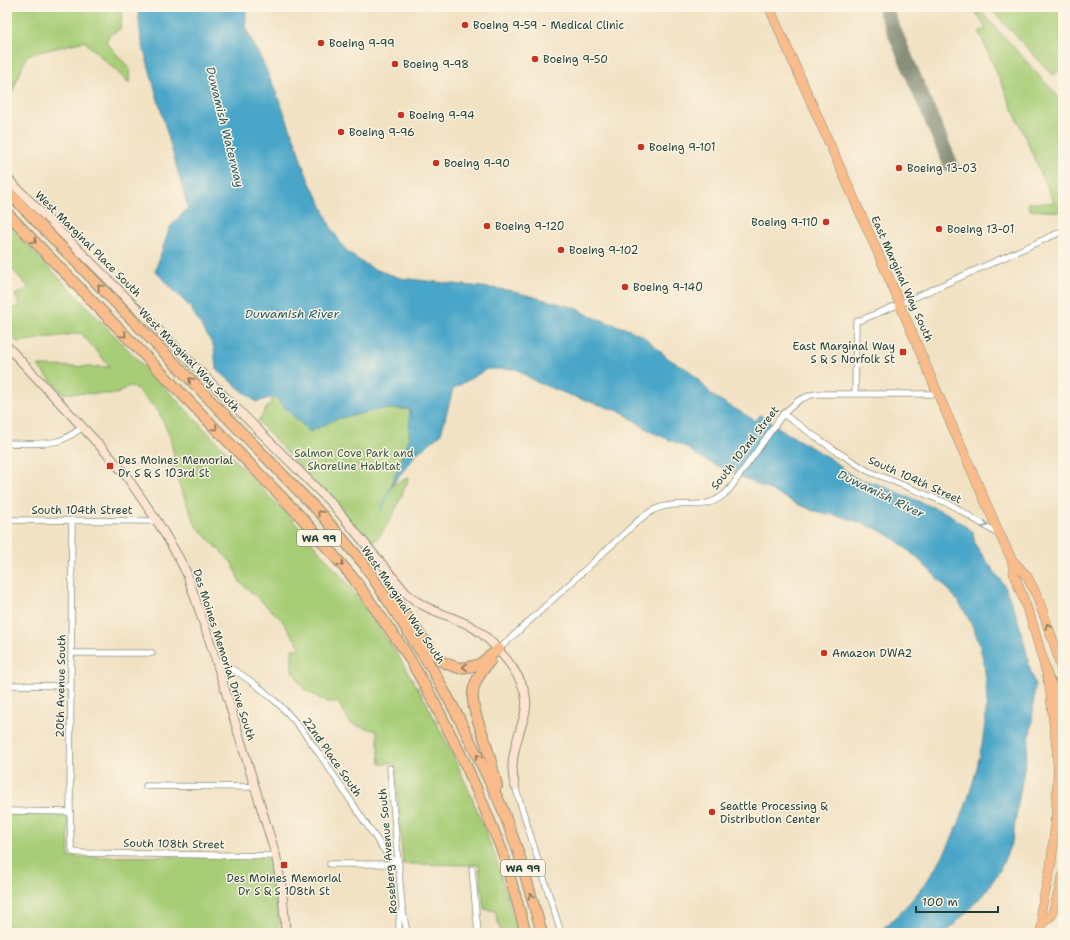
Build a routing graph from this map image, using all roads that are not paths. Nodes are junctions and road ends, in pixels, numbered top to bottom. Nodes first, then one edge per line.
1 (458, 7) edge
2 (769, 7) edge
3 (450, 9) dead end
4 (7, 178) edge
5 (7, 190) edge
6 (7, 213) edge
7 (1063, 231) edge
8 (900, 304) junction
9 (7, 346) edge
10 (855, 394) junction
11 (938, 394) junction
12 (783, 414) junction
13 (83, 427) junction
14 (7, 443) edge
15 (7, 520) edge
16 (72, 520) junction
17 (157, 520) junction
18 (1000, 535) junction
19 (1012, 560) junction
20 (364, 564) junction
21 (499, 649) junction
22 (72, 653) junction
23 (152, 653) dead end
24 (216, 660) junction
25 (1063, 676) edge
26 (1049, 681) junction
27 (7, 685) edge
28 (72, 686) junction
29 (1063, 723) edge
30 (390, 768) dead end
31 (1058, 768) junction
32 (146, 786) dead end
33 (515, 786) joint
34 (1063, 786) edge
35 (255, 787) junction
36 (501, 805) junction
37 (1063, 810) edge
38 (7, 811) edge
39 (70, 812) junction
40 (1056, 820) junction
41 (73, 852) joint
42 (276, 856) junction
43 (330, 864) dead end
44 (399, 864) junction
45 (472, 869) dead end
46 (1063, 876) edge
47 (402, 906) junction
48 (1043, 922) junction
49 (285, 933) edge
50 (399, 933) edge
51 (407, 933) edge
52 (478, 933) edge
53 (526, 933) edge
54 (542, 933) edge
55 (561, 933) edge
56 (1040, 933) edge

1 - 3 street
2 - 8 main road, East Marginal Way South
4 - 21 street, West Marginal Place South
20 -> 5 highway, West Marginal Way South / WA 99
6 -> 53 highway, WA 99
7 - 8 street
8 - 10 street
8 - 11 main road, East Marginal Way South
9 - 13 street, Des Moines Memorial Drive South
10 - 11 street, South 102nd Street
10 - 12 street, South 102nd Street
11 - 18 main road, East Marginal Way South
12 -> 18 street, South 104th Street
12 - 21 street, South 102nd Street
13 - 14 street
13 - 17 street, Des Moines Memorial Drive South
15 - 16 street, South 104th Street
16 - 17 street, South 104th Street
16 - 22 street, 20th Avenue South
17 - 24 street, Des Moines Memorial Drive South
18 - 19 main road, East Marginal Way South
25 -> 19 main road, East Marginal Way South
19 - 26 main road, East Marginal Way South
21 -> 20 highway
36 -> 20 highway, West Marginal Way South / WA 99
21 - 33 street, West Marginal Place South
21 - 36 highway
22 - 23 street
22 - 28 street, 20th Avenue South
24 - 35 street, Des Moines Memorial Drive South
24 - 44 street, 22nd Place South
26 - 29 highway
26 - 31 main road, East Marginal Way South
27 - 28 street
28 - 39 street, 20th Avenue South
30 - 44 street, Roseberg Avenue South
31 - 34 street
31 - 40 main road, East Marginal Way South
32 - 35 street
33 - 55 street
35 - 42 street, Des Moines Memorial Drive South
54 -> 36 highway, West Marginal Way South / WA 99
37 - 40 highway
38 - 39 street
39 - 41 street, 20th Avenue South
40 - 48 main road, East Marginal Way South
41 - 42 street, South 108th Street
42 - 49 street, Des Moines Memorial Drive South
43 - 44 street
44 - 47 street, Roseberg Avenue South
45 - 52 street
46 - 48 main road
47 - 50 street
47 - 51 street, Roseberg Avenue South
48 - 56 main road

